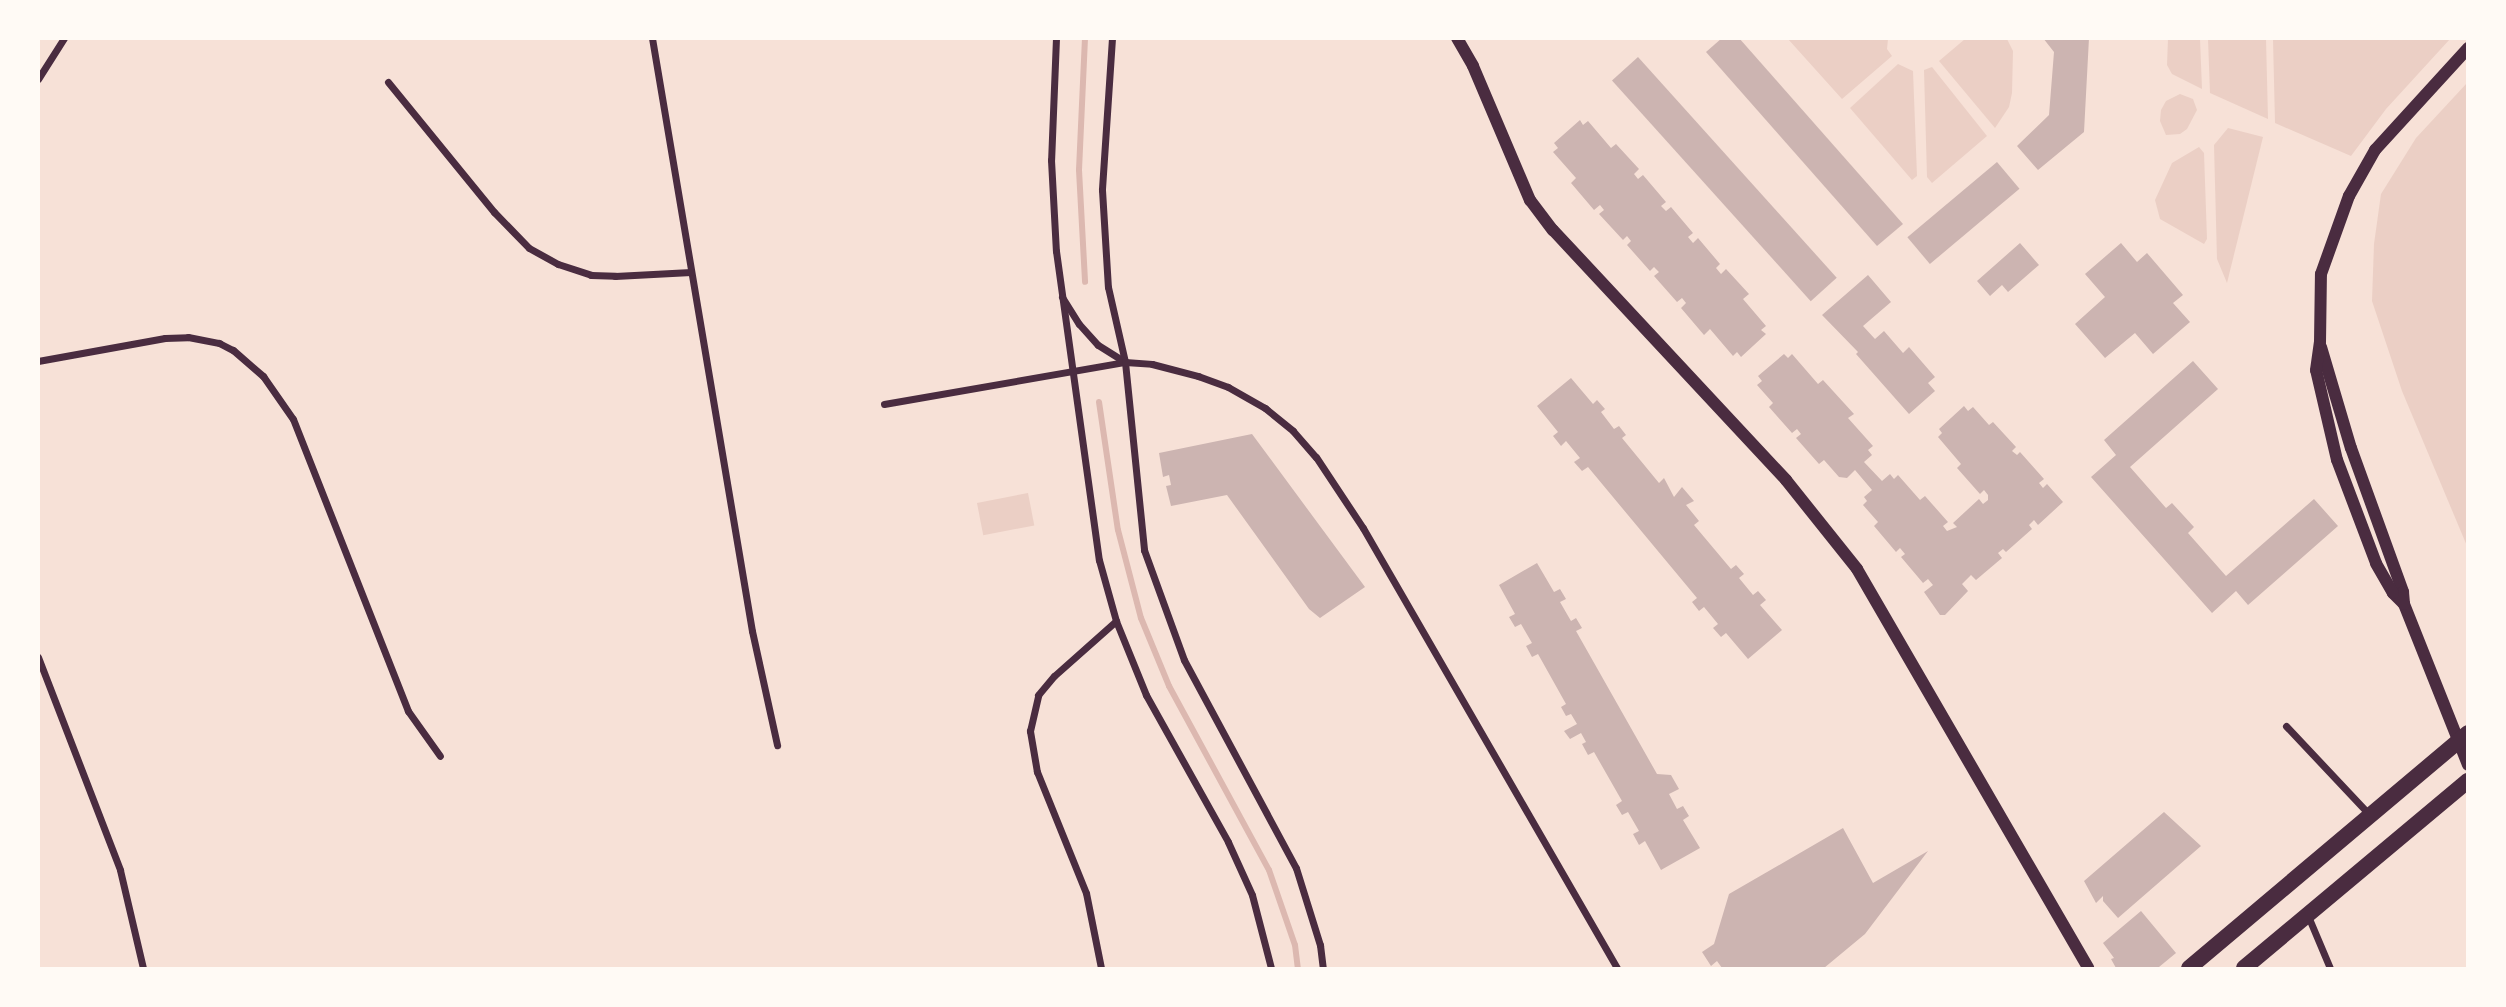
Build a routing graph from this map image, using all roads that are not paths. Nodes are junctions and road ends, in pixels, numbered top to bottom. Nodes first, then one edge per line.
1 (64, 38) edge
2 (652, 38) edge
3 (1056, 38) edge
4 (1112, 38) edge
5 (1457, 38) edge
6 (2468, 48) edge
7 (38, 79) edge
8 (388, 82) dead end
9 (691, 272) junction
10 (1060, 293) junction
11 (2320, 342) junction
12 (38, 361) edge
13 (1125, 362) junction
14 (1071, 373) junction
15 (884, 404) dead end
16 (2404, 604) junction
17 (1116, 621) junction
18 (38, 657) edge
19 (2286, 726) dead end
20 (2462, 737) edge
21 (777, 745) dead end
22 (440, 756) dead end
23 (2468, 765) edge
24 (2468, 781) edge
25 (2371, 816) junction
26 (2308, 915) junction
27 (143, 968) edge
28 (1101, 968) edge
29 (1271, 968) edge
30 (1323, 968) edge
31 (1617, 968) edge
32 (2088, 968) edge
33 (2189, 968) edge
34 (2244, 968) edge
35 (2330, 968) edge

1 - 7 street
2 - 9 street
3 - 10 street
4 - 13 street
5 - 32 street
6 - 11 street
8 - 9 street
9 - 21 street
10 - 13 street
10 - 14 street
11 - 16 street
11 - 16 street
12 - 22 street
13 - 14 street
13 - 30 street
13 - 31 street
14 - 15 street
14 - 17 street
16 - 20 street
17 - 28 street
17 - 29 street
18 - 27 street
19 - 25 street
20 - 23 street
20 - 25 main road
24 - 26 main road
25 - 33 main road
26 - 34 main road
26 - 35 street

